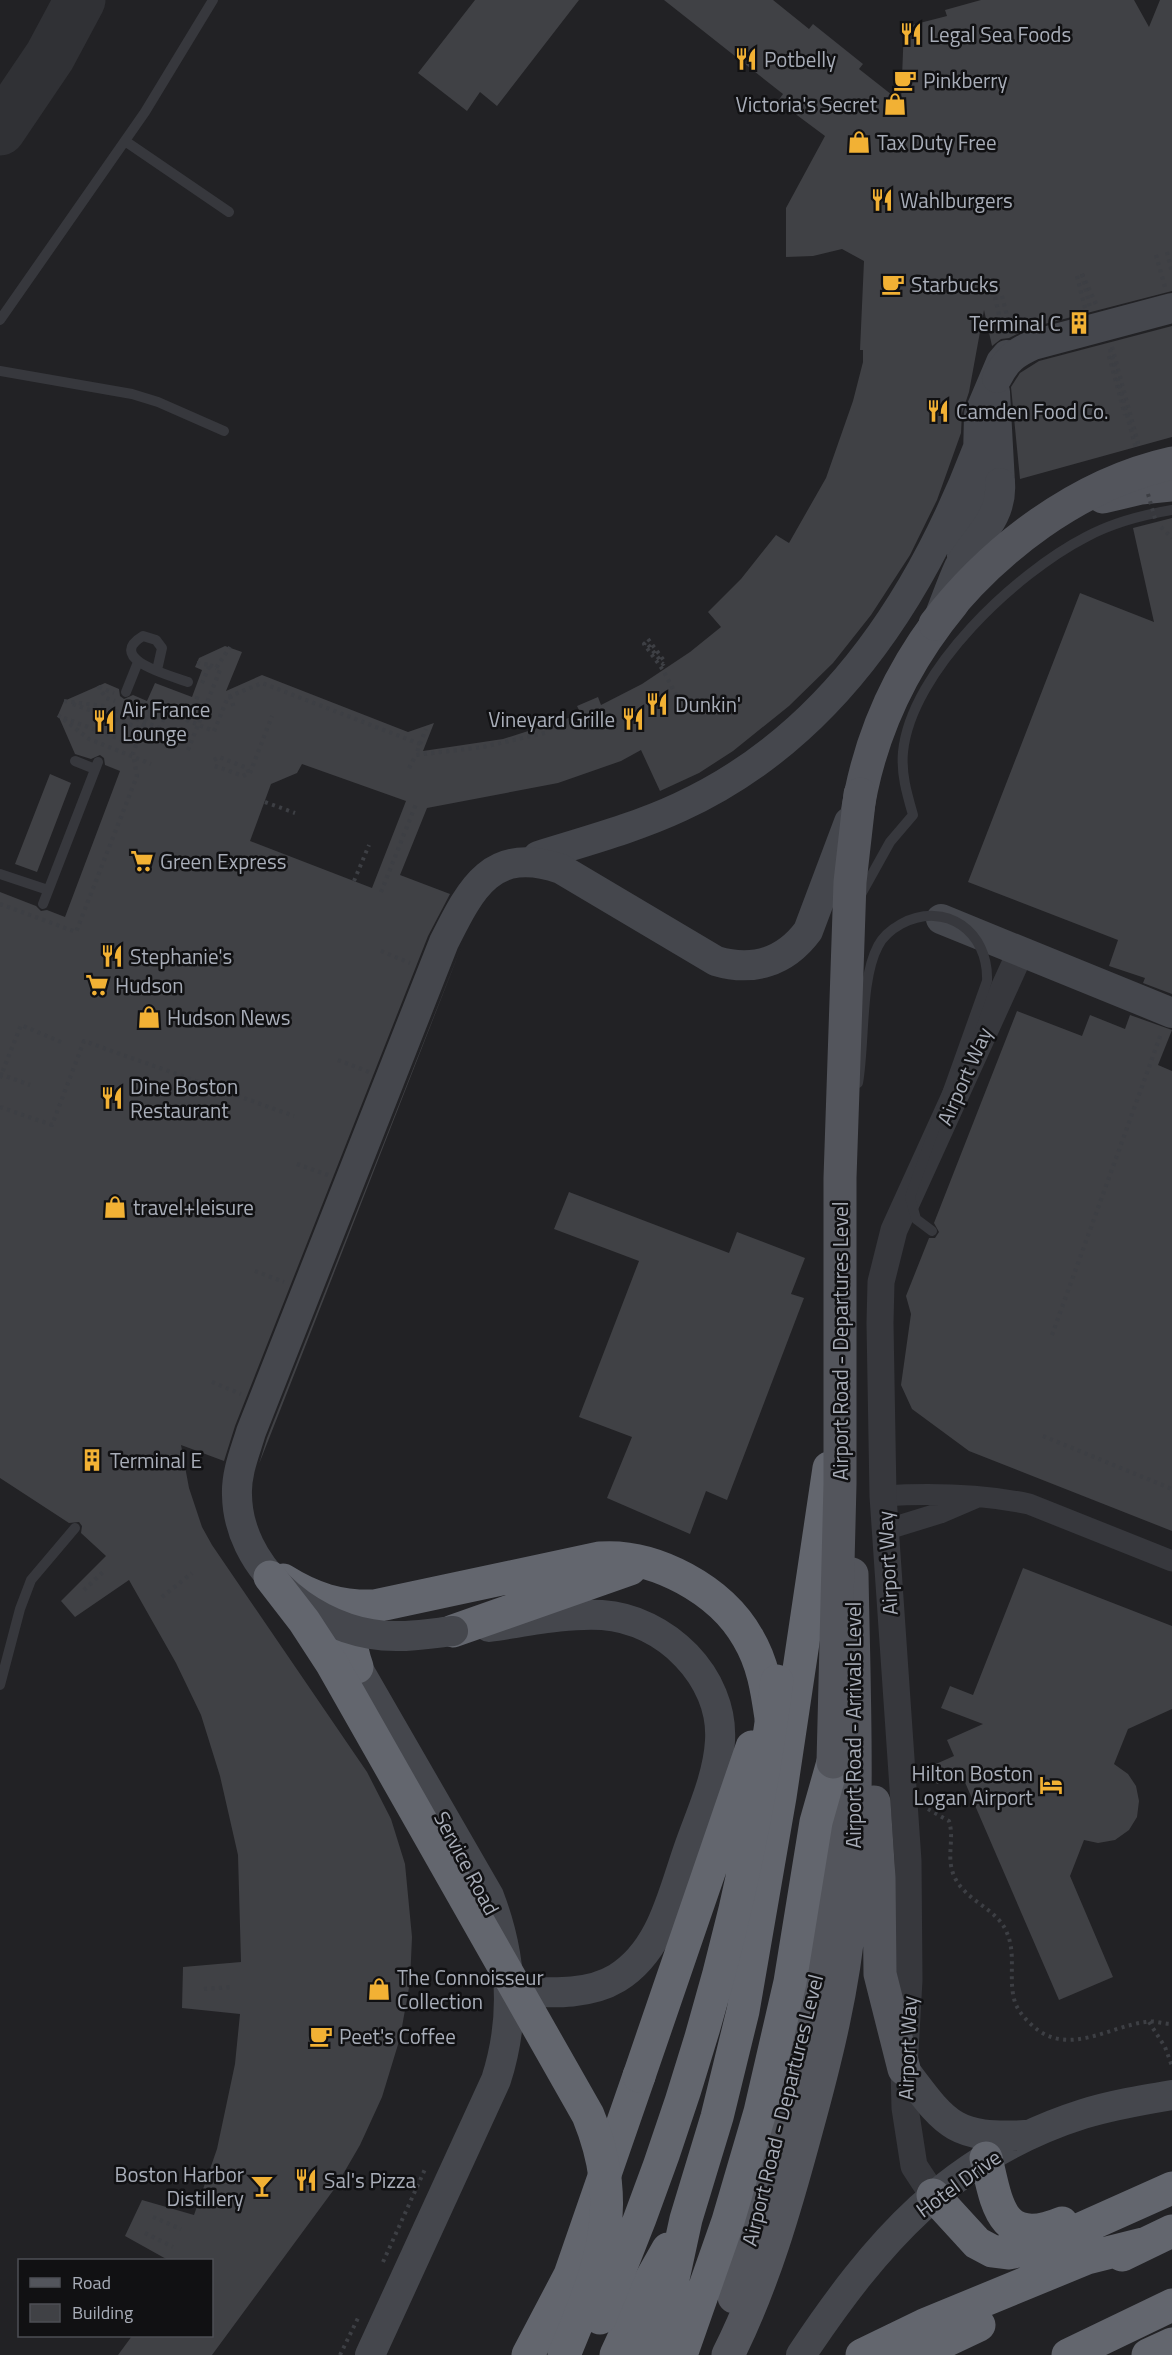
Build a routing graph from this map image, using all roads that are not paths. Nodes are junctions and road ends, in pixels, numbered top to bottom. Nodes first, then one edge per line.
1 (213, 0) edge
2 (125, 141) junction
3 (229, 212) dead end
4 (1171, 307) edge
5 (0, 320) edge
6 (1012, 353) junction
7 (0, 371) edge
8 (224, 431) dead end
9 (976, 450) junction
10 (1151, 459) edge
11 (1164, 483) edge
12 (1113, 484) junction
13 (1172, 510) edge
14 (935, 624) junction
15 (138, 662) junction
16 (157, 670) junction
17 (188, 682) dead end
18 (126, 692) dead end
19 (75, 761) dead end
20 (860, 794) junction
21 (854, 838) junction
22 (538, 856) junction
23 (0, 874) edge
24 (48, 890) junction
25 (43, 904) dead end
26 (849, 918) junction
27 (1020, 953) junction
28 (1168, 1019) edge
29 (844, 1132) junction
30 (840, 1178) junction
31 (932, 1230) dead end
32 (844, 1359) junction
33 (883, 1496) junction
34 (978, 1497) junction
35 (75, 1528) dead end
36 (885, 1530) junction
37 (1172, 1561) edge
38 (649, 1565) junction
39 (272, 1576) junction
40 (375, 1606) junction
41 (453, 1631) junction
42 (357, 1667) junction
43 (854, 1675) junction
44 (777, 1681) junction
45 (0, 1685) edge
46 (833, 1762) junction
47 (780, 1797) junction
48 (510, 1991) junction
49 (904, 2069) junction
50 (1172, 2095) edge
51 (1031, 2135) junction
52 (986, 2158) junction
53 (1172, 2179) edge
54 (1172, 2188) edge
55 (933, 2194) junction
56 (686, 2219) junction
57 (1172, 2231) edge
58 (1143, 2244) junction
59 (1172, 2305) edge
60 (1172, 2344) edge
61 (370, 2355) edge
62 (528, 2355) edge
63 (564, 2355) edge
64 (584, 2355) edge
65 (616, 2355) edge
66 (648, 2355) edge
67 (681, 2355) edge
68 (720, 2355) edge
69 (728, 2355) edge
70 (801, 2355) edge
71 (862, 2355) edge
72 (916, 2355) edge
73 (1068, 2355) edge
74 (1148, 2355) edge

1 - 2 lane
2 - 3 lane
2 - 5 lane
4 - 6 main road, bridge
6 - 9 main road
6 - 14 main road, bridge
7 - 8 lane
9 - 14 main road
9 - 22 main road
10 - 12 main road, Airport Road - Departures Level, bridge
11 - 12 main road
11 - 14 main road
12 - 14 main road, Airport Road - Departures Level, bridge
13 - 26 lane
14 - 20 main road, Airport Road - Departures Level
14 - 21 main road, Airport Road - Arrivals Level
15 - 16 lane
15 - 16 lane
15 - 18 lane
16 - 17 lane
19 - 24 lane
20 - 30 main road, Airport Road - Departures Level, bridge
20 - 39 main road, bridge
21 - 22 main road
21 - 26 main road, Airport Road - Arrivals Level
22 - 39 main road
23 - 24 lane
24 - 25 lane
26 - 29 main road, Airport Road - Arrivals Level
27 - 28 main road
27 - 29 main road
27 - 33 street, Airport Way
29 - 32 main road, Airport Road - Arrivals Level
30 - 31 lane, bridge
30 - 32 main road, Airport Road - Departures Level, bridge
32 - 43 main road, Airport Road - Arrivals Level
32 - 44 highway, bridge
32 - 46 main road, Airport Road - Departures Level, bridge
32 - 47 highway
33 - 34 street
33 - 36 street, Airport Way
34 - 36 street
34 - 37 street
35 - 45 lane
36 - 49 street, Airport Way
38 - 40 highway
38 - 41 highway
38 - 47 highway
39 - 40 highway
39 - 41 main road, bridge
39 - 42 main road, Service Road
39 - 63 highway, bridge
40 - 42 highway
41 - 48 main road
42 - 48 main road, Service Road
43 - 49 main road
43 - 69 main road, Airport Road - Arrivals Level
44 - 62 highway, bridge
44 - 64 highway, bridge
46 - 67 highway
46 - 68 main road, Airport Road - Departures Level
47 - 56 highway
48 - 61 main road, Service Road
49 - 51 main road
49 - 55 street, Airport Way
50 - 51 main road, Hotel Drive
51 - 52 main road, Hotel Drive
52 - 53 highway
52 - 55 main road, Hotel Drive
54 - 55 highway
55 - 70 main road, Hotel Drive
56 - 65 highway
56 - 66 highway
57 - 58 highway
58 - 71 highway
58 - 72 highway
59 - 73 highway
60 - 74 highway

